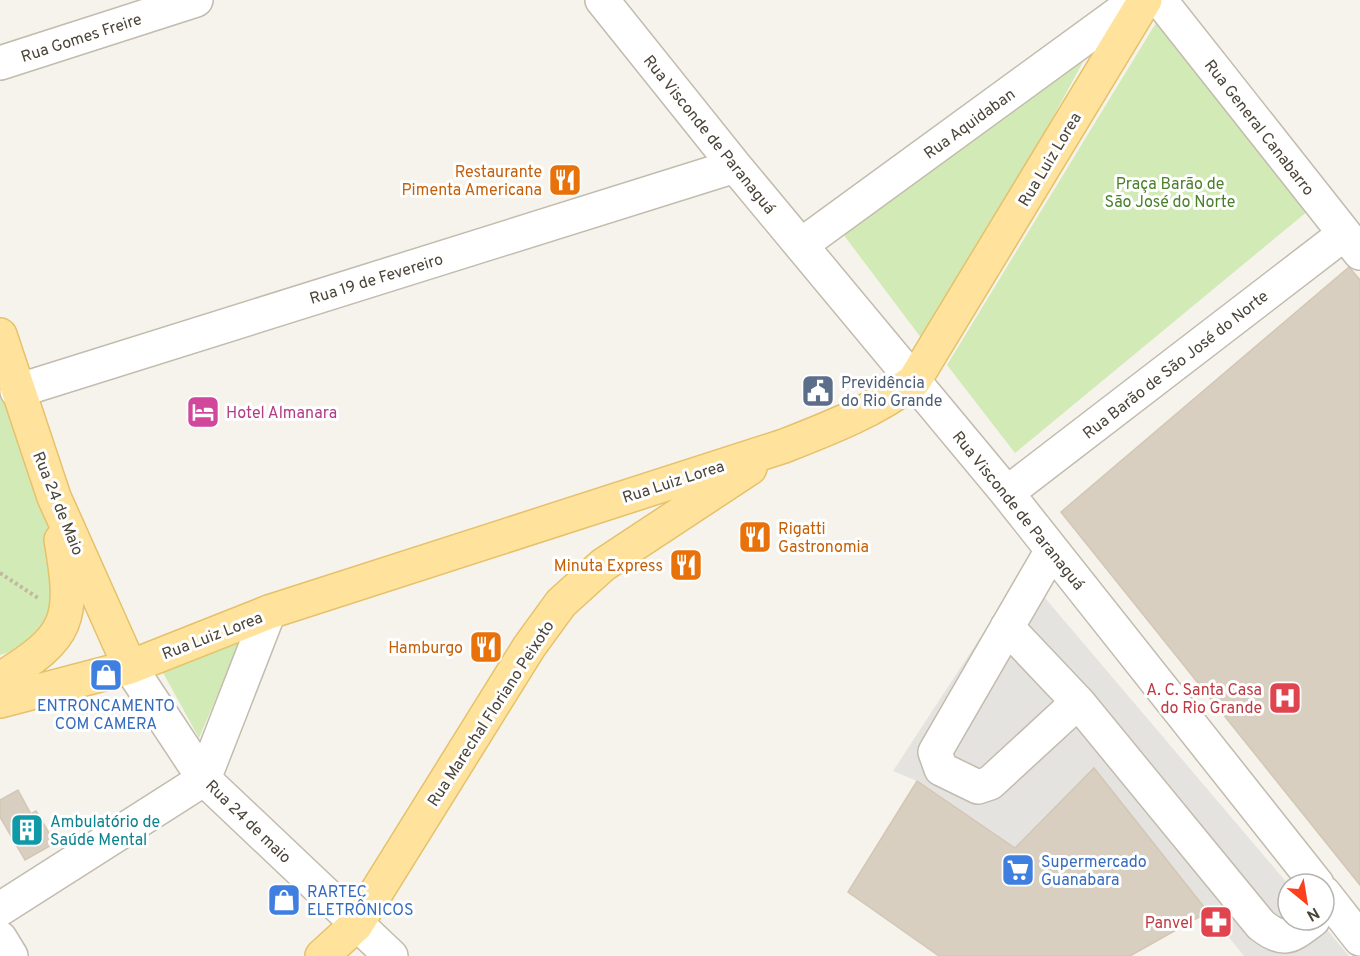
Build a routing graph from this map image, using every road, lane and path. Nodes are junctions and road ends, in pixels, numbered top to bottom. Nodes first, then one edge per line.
1 (196, 0) edge
2 (602, 0) edge
3 (1137, 0) edge
4 (1145, 0) edge
5 (1160, 0) edge
6 (0, 63) edge
7 (735, 166) junction
8 (1352, 244) edge
9 (801, 245) junction
10 (0, 335) edge
11 (914, 381) junction
12 (17, 391) junction
13 (784, 446) junction
14 (1007, 493) junction
15 (54, 497) junction
16 (1052, 550) junction
17 (0, 573) edge
18 (269, 612) junction
19 (66, 617) junction
20 (1007, 627) junction
21 (130, 667) junction
22 (0, 679) edge
23 (0, 701) edge
24 (1078, 702) junction
25 (204, 779) junction
26 (1298, 872) edge
27 (0, 909) edge
28 (1336, 916) edge
29 (356, 926) junction
30 (1295, 932) edge
31 (0, 938) edge
32 (1360, 939) edge
33 (11, 956) edge
34 (322, 956) edge
35 (391, 956) edge

1 - 6 street, Rua Gomes Freire
2 - 7 street, Rua Visconde de Paranaguá
3 - 9 street, Rua Aquidaban
4 - 11 main road, Rua Luiz Lorea
5 - 8 street, Rua General Canabarro
7 - 9 street, Rua Visconde de Paranaguá
7 - 12 street, Rua 19 de Fevereiro
8 - 14 street, Rua Barão de São José do Norte
9 - 11 street, Rua Visconde de Paranaguá
10 - 12 main road, Rua 24 de Maio
11 - 13 main road, Rua Luiz Lorea
11 - 14 street, Rua Visconde de Paranaguá
12 - 15 main road, Rua 24 de Maio
13 - 18 main road, Rua Luiz Lorea
13 - 29 main road, Rua Marechal Floriano Peixoto
14 - 16 street, Rua Visconde de Paranaguá
15 - 19 main road
15 - 21 main road, Rua 24 de Maio
16 - 20 street
16 - 26 street, Rua Visconde de Paranaguá
17 - 19 path
18 - 21 main road, Rua Luiz Lorea
18 - 25 street
19 - 22 main road
20 - 24 street
20 - 24 street
21 - 23 main road, Rua Luiz Lorea
21 - 25 street, Rua 24 de maio
24 - 30 street
25 - 27 street
25 - 29 street, Rua 24 de maio
28 - 32 street, Rua Visconde de Paranaguá
29 - 34 main road, Rua Marechal Floriano Peixoto
29 - 35 street, Rua 24 de maio
31 - 33 street

